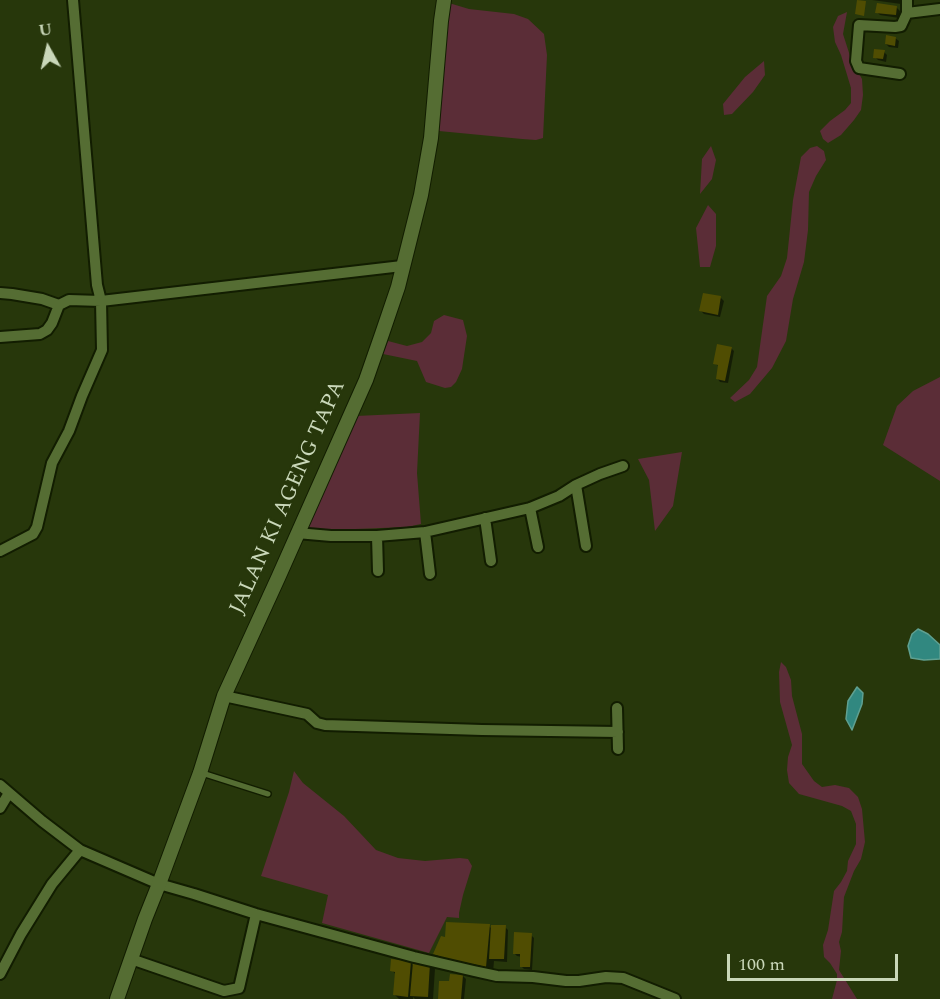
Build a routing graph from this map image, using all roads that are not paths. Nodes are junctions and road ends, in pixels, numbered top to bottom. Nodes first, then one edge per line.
1 (72, 0) edge
2 (444, 0) edge
3 (907, 0) edge
4 (940, 9) edge
5 (907, 13) junction
6 (900, 74) dead end
7 (402, 266) junction
8 (0, 293) edge
9 (101, 302) junction
10 (59, 304) junction
11 (0, 337) edge
12 (623, 466) dead end
13 (576, 485) junction
14 (530, 508) junction
15 (485, 518) junction
16 (425, 532) junction
17 (297, 533) junction
18 (377, 536) junction
19 (586, 546) dead end
20 (538, 547) dead end
21 (0, 551) edge
22 (491, 561) dead end
23 (378, 571) dead end
24 (430, 574) dead end
25 (224, 696) junction
26 (617, 708) dead end
27 (618, 732) junction
28 (618, 749) dead end
29 (200, 773) junction
30 (4, 789) edge
31 (268, 794) dead end
32 (0, 808) edge
33 (80, 850) junction
34 (159, 884) junction
35 (256, 914) junction
36 (131, 959) junction
37 (0, 974) edge
38 (222, 995) edge
39 (117, 999) edge
40 (675, 999) edge

1 - 9 street
2 - 7 street, JALAN KI AGENG TAPA
3 - 5 street
4 - 5 street
5 - 6 street
7 - 9 street
7 - 17 street, JALAN KI AGENG TAPA
8 - 10 street
9 - 10 street
9 - 21 street
10 - 11 street
12 - 13 street
13 - 14 street
13 - 19 street
14 - 15 street
14 - 20 street
15 - 16 street
15 - 22 street
16 - 18 street
16 - 24 street
17 - 18 street
17 - 25 street, JALAN KI AGENG TAPA
18 - 23 street
25 - 27 street
25 - 29 street, JALAN KI AGENG TAPA
26 - 27 street
27 - 28 street
29 - 31 lane
29 - 34 street, JALAN KI AGENG TAPA
30 - 32 street
30 - 33 street
33 - 34 street
33 - 37 street
34 - 35 street
34 - 36 street, JALAN KI AGENG TAPA
35 - 38 street
35 - 40 street
36 - 38 street
36 - 39 street, JALAN KI AGENG TAPA

